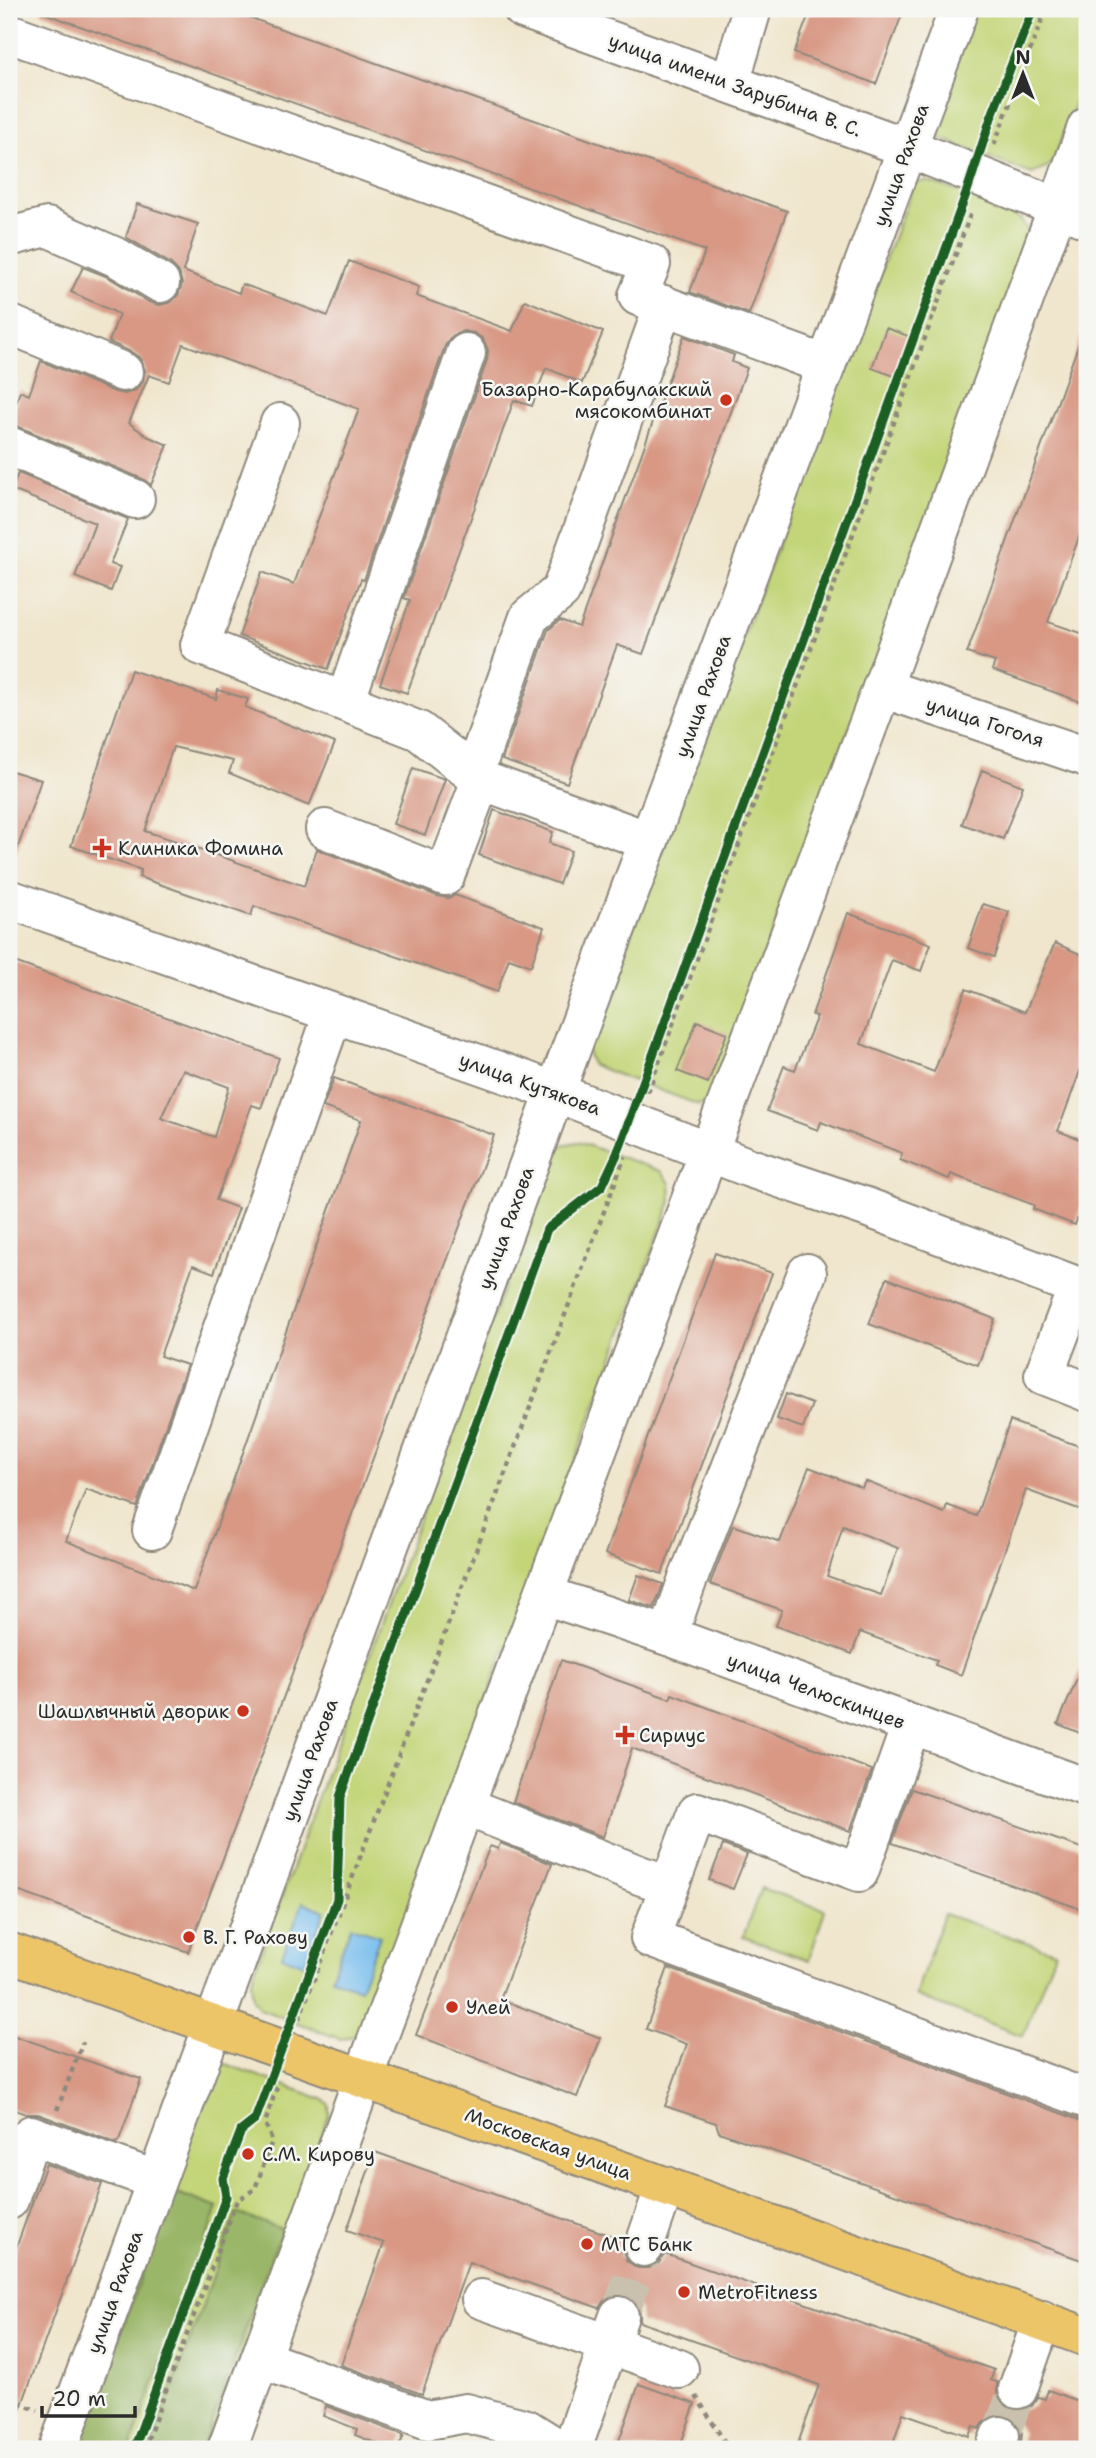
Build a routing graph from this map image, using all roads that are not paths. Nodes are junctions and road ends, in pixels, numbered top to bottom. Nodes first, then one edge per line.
1 (523, 9) edge
2 (752, 9) edge
3 (959, 9) edge
4 (9, 33) edge
5 (730, 83) junction
6 (1087, 127) edge
7 (908, 148) junction
8 (1073, 214) edge
9 (9, 237) edge
10 (160, 283) dead end
11 (664, 305) junction
12 (9, 324) edge
13 (466, 353) dead end
14 (826, 365) junction
15 (123, 372) dead end
16 (280, 423) dead end
17 (9, 446) edge
18 (135, 499) dead end
19 (883, 688) junction
20 (345, 702) junction
21 (1087, 757) edge
22 (477, 776) junction
23 (325, 828) dead end
24 (649, 841) junction
25 (9, 899) edge
26 (332, 1014) junction
27 (557, 1092) junction
28 (710, 1152) junction
29 (807, 1273) dead end
30 (1082, 1288) edge
31 (1087, 1392) edge
32 (152, 1530) dead end
33 (544, 1595) junction
34 (668, 1636) junction
35 (911, 1726) junction
36 (1087, 1788) edge
37 (465, 1806) junction
38 (668, 1884) junction
39 (9, 1952) edge
40 (212, 2026) junction
41 (363, 2078) junction
42 (1087, 2099) edge
43 (155, 2180) junction
44 (665, 2186) junction
45 (9, 2200) edge
46 (644, 2247) tunnel mouth
47 (481, 2299) dead end
48 (1042, 2320) junction
49 (614, 2330) junction
50 (1087, 2337) edge
51 (261, 2358) junction
52 (679, 2369) road end
53 (1018, 2389) tunnel mouth
54 (58, 2449) edge
55 (227, 2449) edge
56 (559, 2449) edge
57 (572, 2449) edge

1 - 5 street, улица имени Зарубина В. С.
2 - 5 street
3 - 7 street, улица Рахова
4 - 11 street
5 - 7 street, улица имени Зарубина В. С.
6 - 8 street
7 - 8 street, улица имени Зарубина В. С.
7 - 14 street, улица Рахова
8 - 19 street
9 - 10 street
11 - 14 street
11 - 22 street
12 - 15 street
13 - 20 street
14 - 24 street, улица Рахова
16 - 20 street
17 - 18 street
19 - 21 street, улица Гоголя
19 - 28 street
20 - 22 street
22 - 23 street
22 - 24 street
24 - 27 street, улица Рахова
25 - 26 street, улица Кутякова
26 - 27 street, улица Кутякова
26 - 32 street
27 - 28 street, улица Кутякова
27 - 40 street, улица Рахова
28 - 30 street, улица Кутякова
28 - 33 street
29 - 34 street
30 - 31 street
33 - 34 street, улица Челюскинцев
33 - 37 street
34 - 35 street, улица Челюскинцев
35 - 36 street, улица Челюскинцев
35 - 38 street
37 - 38 street
37 - 41 street
38 - 42 street
39 - 40 main road, Московская улица
40 - 41 main road, Московская улица
40 - 43 street, улица Рахова
41 - 44 main road, Московская улица
41 - 51 street
43 - 45 street
43 - 54 street, улица Рахова
44 - 46 street
44 - 48 main road, Московская улица
47 - 49 street
48 - 50 main road, Московская улица
48 - 53 street
49 - 52 street
49 - 57 street
51 - 55 street
51 - 56 street

